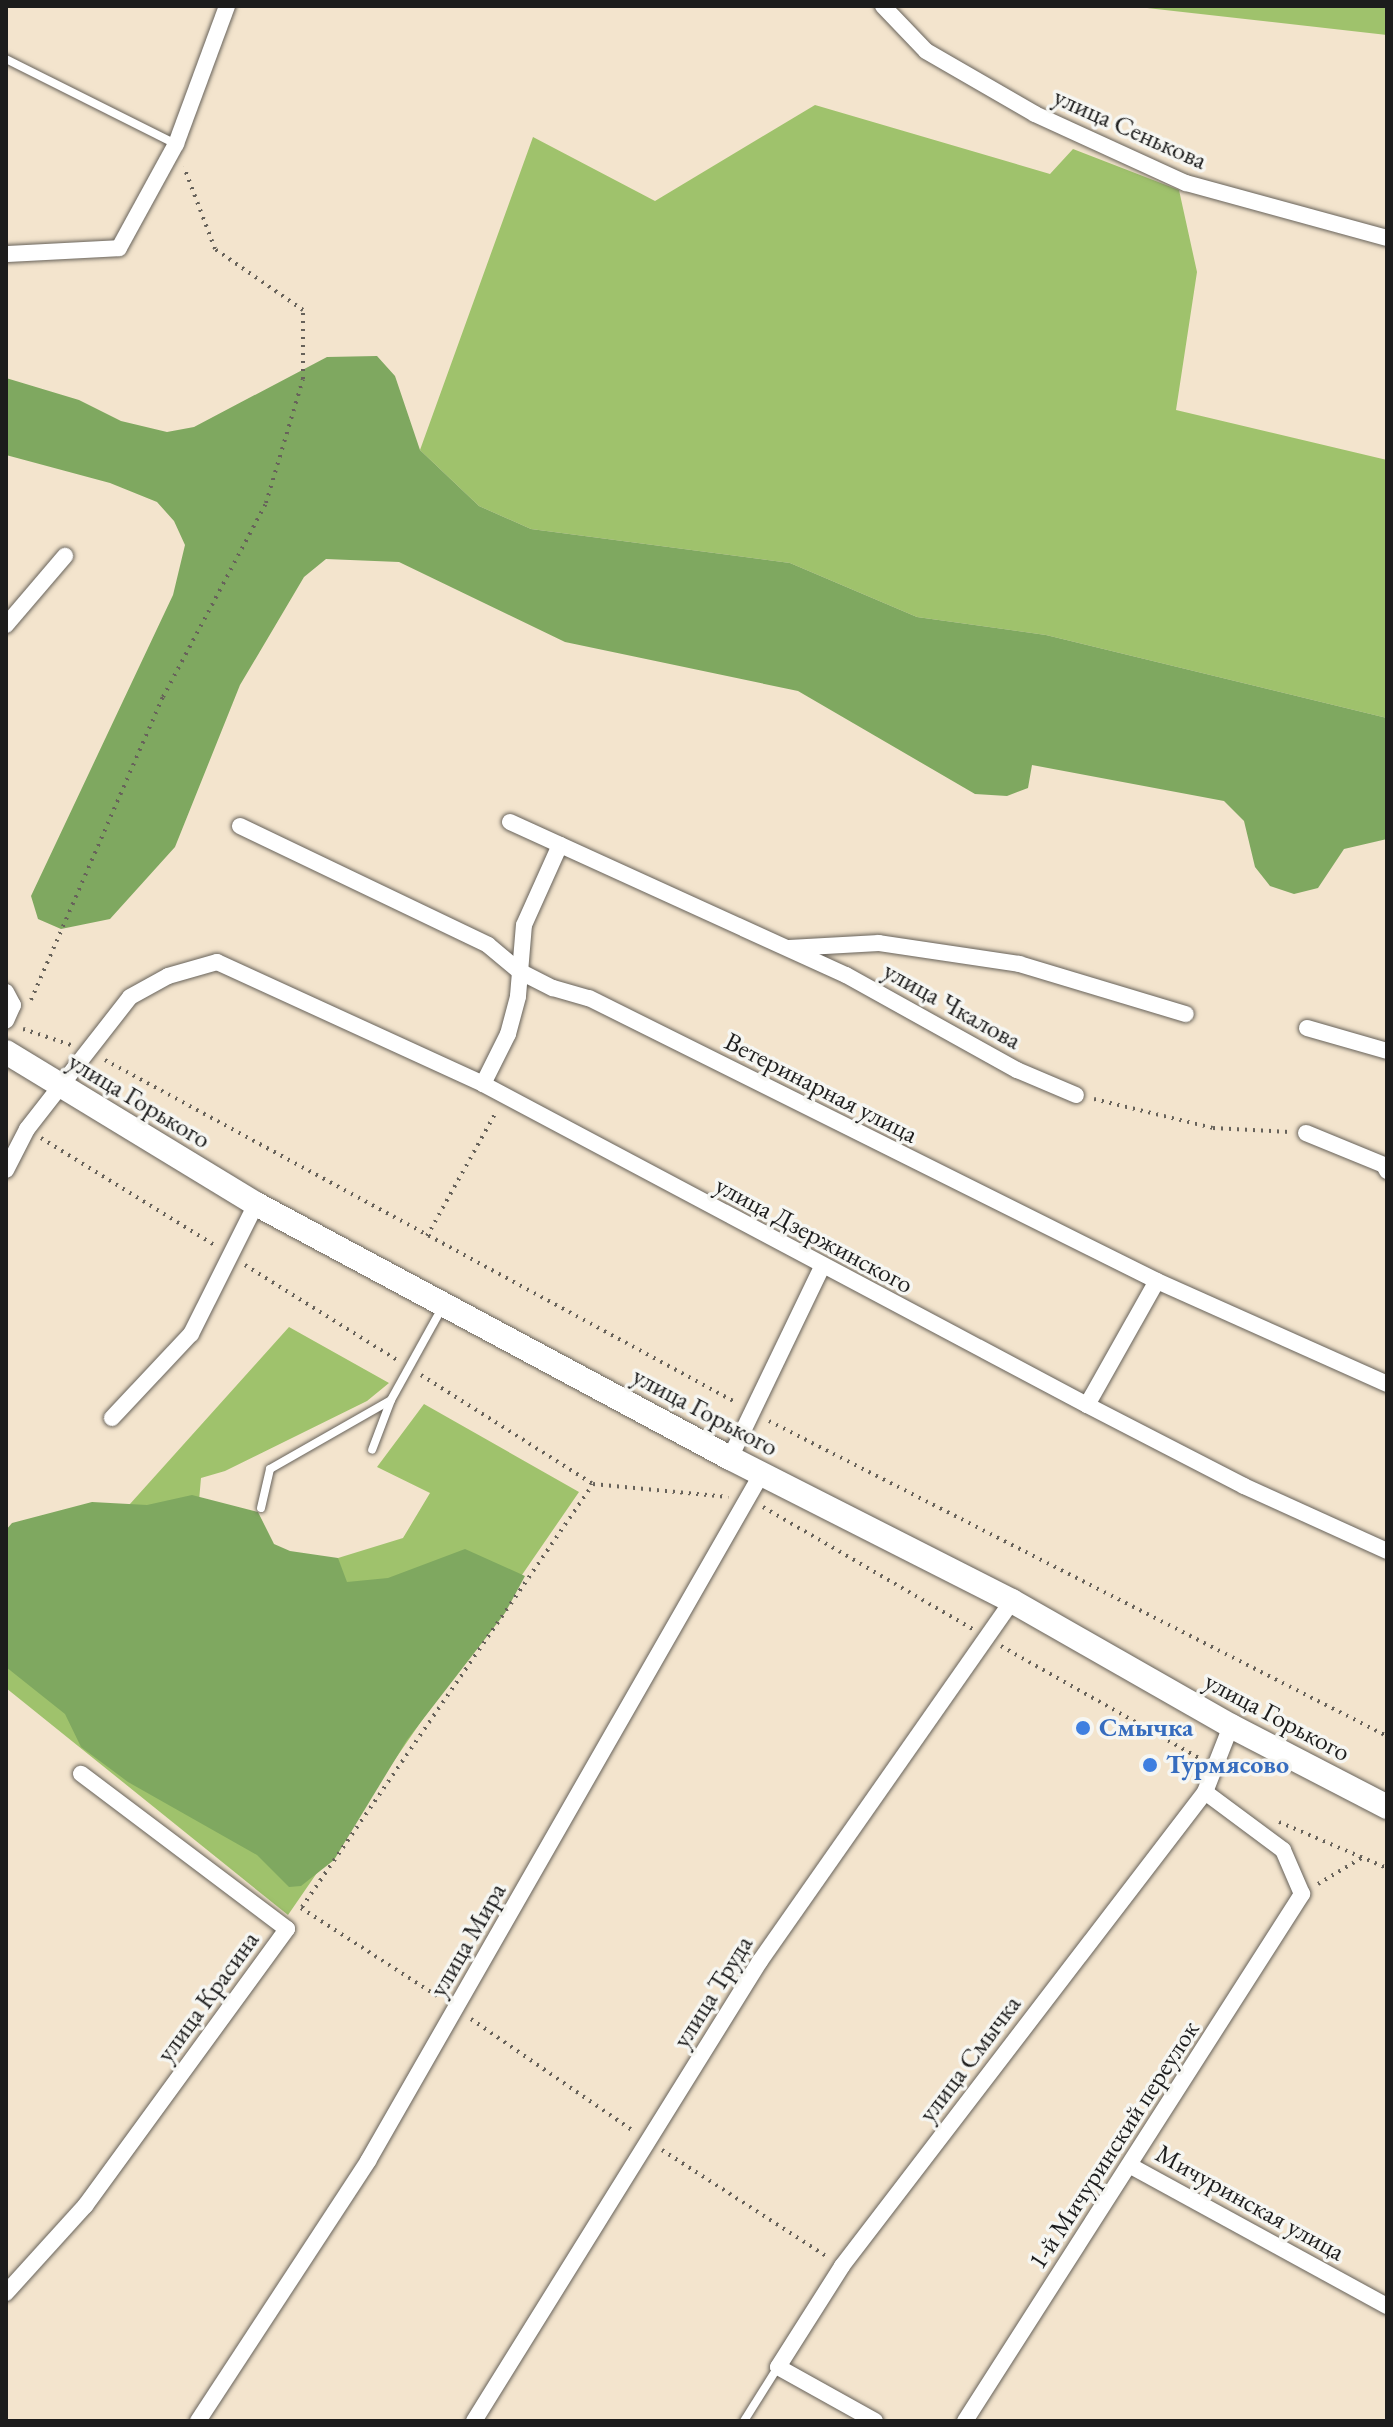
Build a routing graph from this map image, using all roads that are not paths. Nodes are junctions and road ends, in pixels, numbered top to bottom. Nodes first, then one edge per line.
1 (227, 6) edge
2 (883, 6) edge
3 (6, 59) edge
4 (176, 144) junction
5 (1387, 238) edge
6 (6, 254) edge
7 (65, 556) dead end
8 (6, 625) edge
9 (510, 822) dead end
10 (240, 826) dead end
11 (560, 845) junction
12 (786, 948) junction
13 (519, 971) junction
14 (6, 992) edge
15 (1186, 1014) dead end
16 (12, 1024) edge
17 (1307, 1028) dead end
18 (1387, 1051) edge
19 (6, 1052) edge
20 (483, 1084) junction
21 (59, 1085) junction
22 (1076, 1095) road end
23 (1306, 1133) road end
24 (1386, 1163) edge
25 (6, 1170) edge
26 (256, 1204) junction
27 (822, 1267) junction
28 (1157, 1281) junction
29 (444, 1304) junction
30 (1387, 1384) edge
31 (391, 1400) junction
32 (1087, 1405) junction
33 (112, 1418) dead end
34 (372, 1450) dead end
35 (730, 1458) junction
36 (762, 1473) junction
37 (261, 1508) dead end
38 (1387, 1551) edge
39 (1012, 1601) junction
40 (1231, 1726) junction
41 (81, 1774) dead end
42 (1205, 1792) junction
43 (1386, 1804) edge
44 (1131, 2166) junction
45 (6, 2293) edge
46 (1387, 2306) edge
47 (778, 2367) junction
48 (198, 2421) edge
49 (474, 2421) edge
50 (744, 2421) edge
51 (875, 2421) edge
52 (965, 2421) edge

1 - 4 street
2 - 5 street, улица Сенькова
3 - 4 lane
4 - 6 street
7 - 8 street
9 - 11 street, улица Чкалова
10 - 13 street, Ветеринарная улица
11 - 12 street, улица Чкалова
11 - 13 street
12 - 15 street
12 - 22 street, улица Чкалова
13 - 20 street
13 - 28 street, Ветеринарная улица
14 - 16 street
17 - 18 street
19 - 21 main road, улица Горького
20 - 21 street, улица Дзержинского
20 - 27 street, улица Дзержинского
21 - 25 street
21 - 26 main road, улица Горького
23 - 24 street
26 - 29 main road, улица Горького
26 - 33 street
27 - 32 street, улица Дзержинского
27 - 35 street
28 - 30 street, Ветеринарная улица
28 - 32 street
29 - 31 lane
29 - 35 main road, улица Горького
31 - 34 lane
31 - 37 lane
32 - 38 street, улица Дзержинского
35 - 36 main road, улица Горького
36 - 39 main road, улица Горького
36 - 48 street, улица Мира
39 - 40 main road, улица Горького
39 - 49 street, улица Труда
40 - 42 street, улица Смычка
40 - 43 main road, улица Горького
41 - 45 street, улица Красина
42 - 44 street, 1-й Мичуринский переулок
42 - 47 street, улица Смычка
44 - 46 street, Мичуринская улица
44 - 52 street, 1-й Мичуринский переулок
47 - 50 lane, улица Смычка
47 - 51 street

